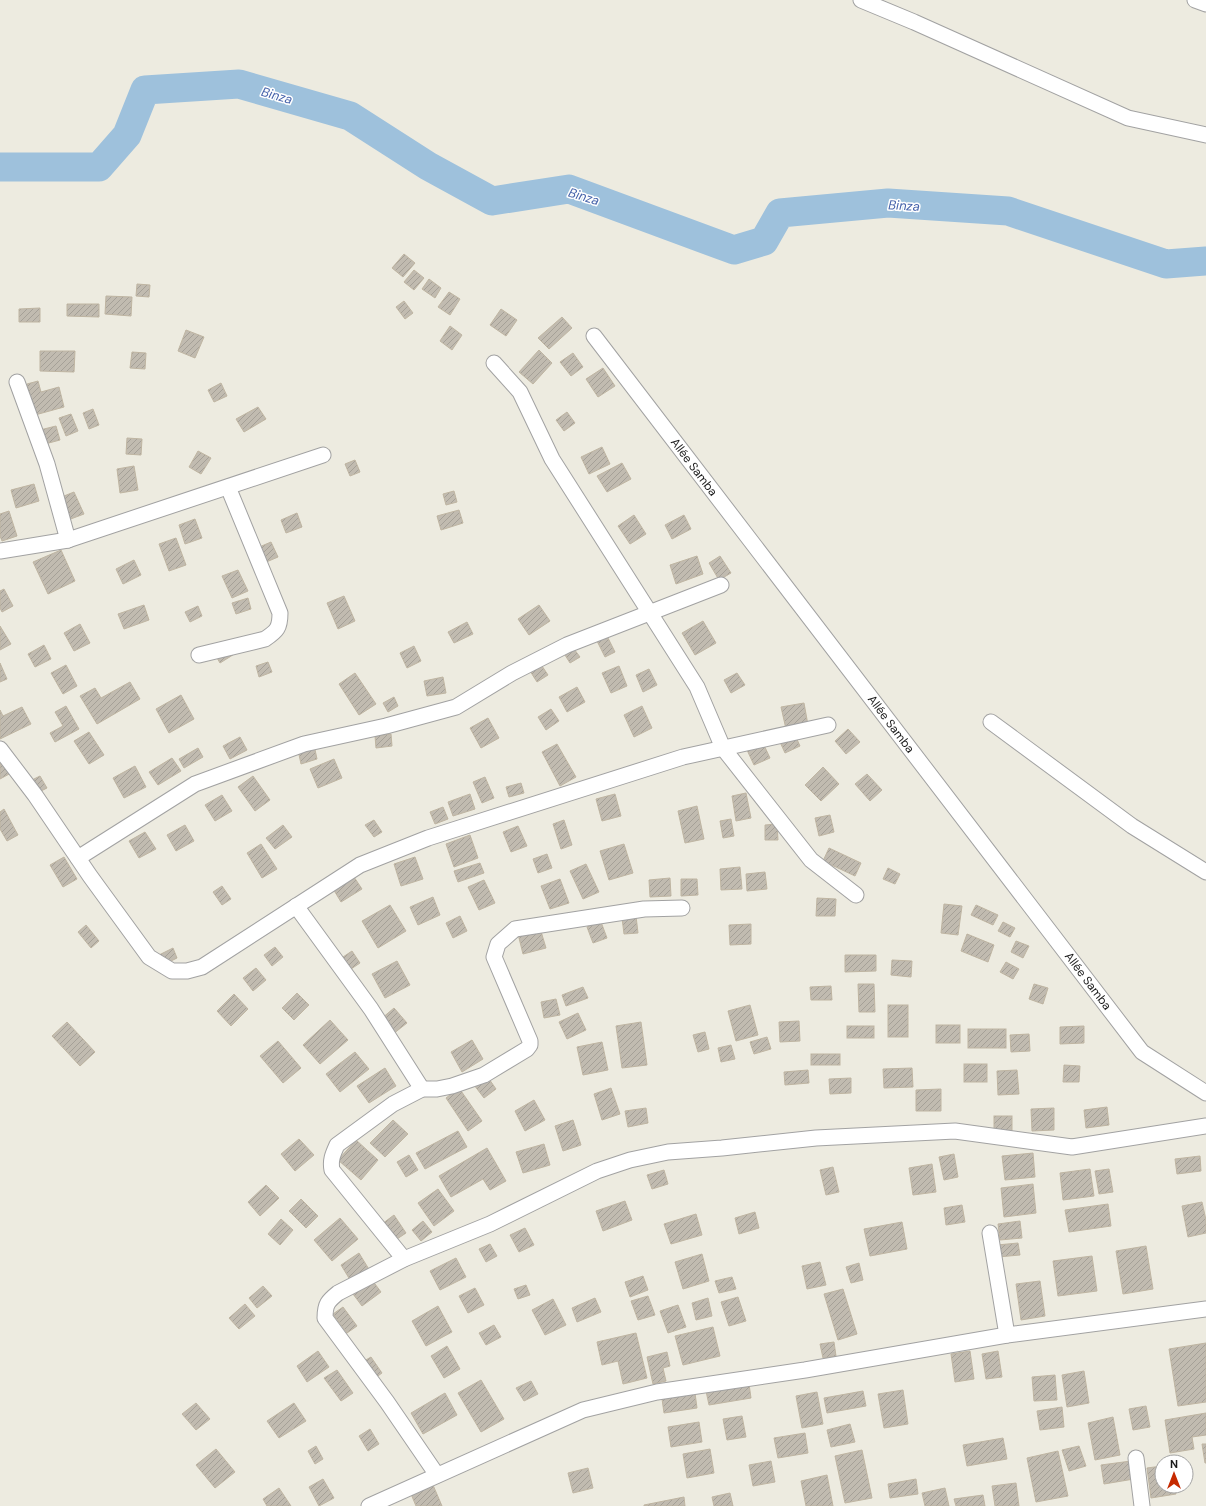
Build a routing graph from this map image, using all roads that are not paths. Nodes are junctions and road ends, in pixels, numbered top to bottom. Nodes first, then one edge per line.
1 (861, 0) edge
2 (1195, 0) edge
3 (1206, 4) edge
4 (1206, 134) edge
5 (594, 336) dead end
6 (494, 363) dead end
7 (17, 382) dead end
8 (324, 456) dead end
9 (228, 487) junction
10 (68, 540) junction
11 (0, 550) edge
12 (721, 586) dead end
13 (650, 613) junction
14 (199, 655) dead end
15 (991, 722) dead end
16 (828, 725) dead end
17 (723, 748) junction
18 (0, 749) edge
19 (78, 858) junction
20 (1206, 872) edge
21 (856, 895) dead end
22 (296, 906) junction
23 (682, 908) dead end
24 (422, 1089) junction
25 (1206, 1093) edge
26 (1206, 1126) edge
27 (990, 1233) dead end
28 (404, 1259) junction
29 (1206, 1309) edge
30 (1007, 1335) junction
31 (1136, 1458) dead end
32 (437, 1475) junction
33 (369, 1506) edge
34 (1142, 1506) edge

1 - 4 street
2 - 3 street
5 - 25 street, Allée Samba
6 - 13 street
7 - 10 street
8 - 9 street
9 - 10 street
9 - 14 street
10 - 11 street
12 - 13 street
13 - 17 street
13 - 19 street
15 - 20 street
16 - 17 street
17 - 21 street
17 - 22 street
18 - 19 street
19 - 22 street
22 - 24 street
23 - 24 street
24 - 28 street
26 - 28 street
27 - 30 street
28 - 32 street
29 - 30 street
30 - 32 street
31 - 34 street
32 - 33 street

